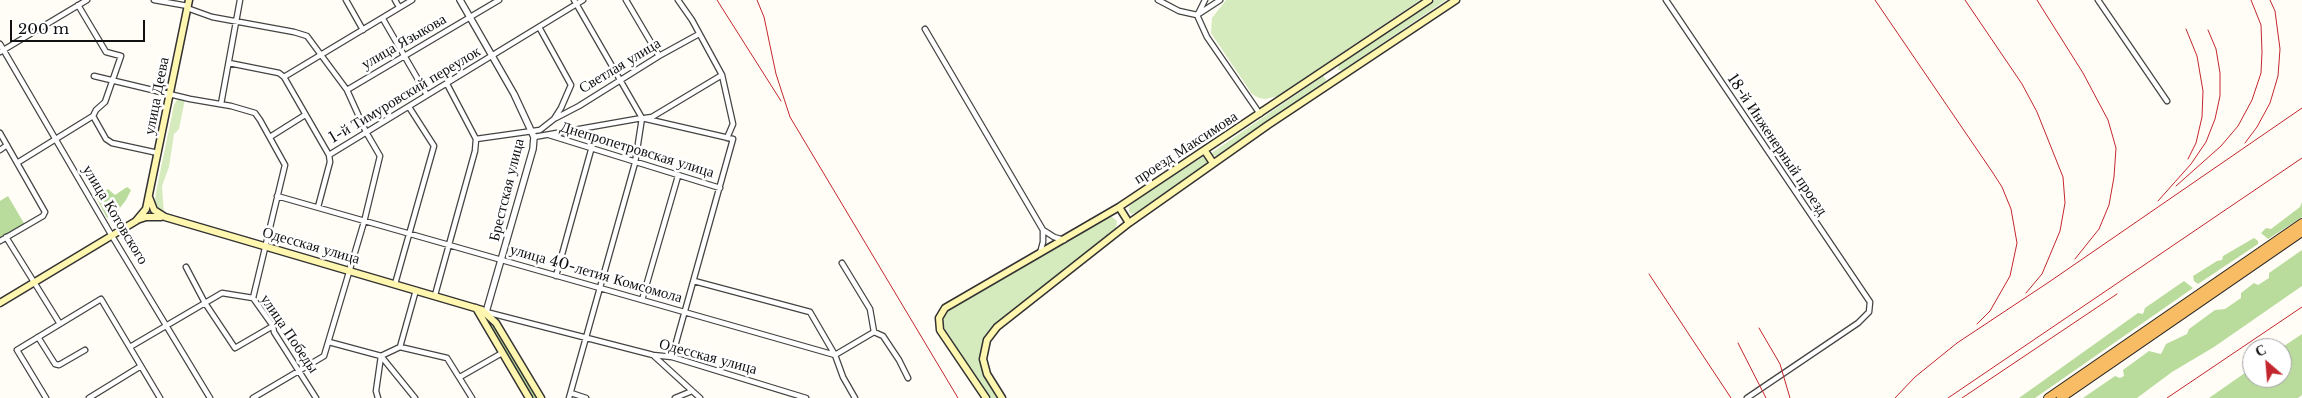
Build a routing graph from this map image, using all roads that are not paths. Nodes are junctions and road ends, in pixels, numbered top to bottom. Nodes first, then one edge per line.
1 (87, 0) edge
2 (154, 0) edge
3 (240, 0) edge
4 (346, 0) edge
5 (395, 0) edge
6 (412, 0) edge
7 (460, 0) edge
8 (499, 0) edge
9 (583, 0) edge
10 (626, 0) edge
11 (678, 0) edge
12 (1158, 0) edge
13 (1205, 0) edge
14 (1220, 0) edge
15 (1429, 0) edge
16 (1456, 0) edge
17 (1666, 0) edge
18 (2098, 0) edge
19 (576, 2) edge
20 (79, 3) edge
21 (188, 5) edge
22 (399, 7) junction
23 (1197, 15) junction
24 (471, 18) junction
25 (383, 19) junction
26 (236, 22) junction
27 (539, 27) junction
28 (926, 29) dead end
29 (363, 30) junction
30 (699, 34) junction
31 (0, 44) edge
32 (2, 51) edge
33 (320, 55) junction
34 (494, 56) junction
35 (659, 56) junction
36 (405, 57) junction
37 (229, 63) junction
38 (1328, 69) junction
39 (722, 75) junction
40 (94, 76) dead end
41 (284, 77) junction
42 (1335, 80) junction
43 (620, 81) junction
44 (113, 82) junction
45 (446, 84) junction
46 (347, 90) junction
47 (170, 94) junction
48 (427, 95) junction
49 (2167, 102) dead end
50 (220, 104) junction
51 (409, 107) junction
52 (1260, 114) junction
53 (305, 115) junction
54 (93, 116) junction
55 (642, 118) junction
56 (554, 119) junction
57 (366, 132) junction
58 (0, 133) edge
59 (534, 134) junction
60 (547, 134) junction
61 (270, 137) junction
62 (727, 138) junction
63 (55, 139) junction
64 (476, 139) junction
65 (7, 145) junction
66 (0, 150) edge
67 (592, 150) junction
68 (1205, 151) junction
69 (158, 154) junction
70 (329, 155) junction
71 (17, 163) junction
72 (635, 163) junction
73 (1214, 163) junction
74 (678, 176) junction
75 (720, 188) junction
76 (278, 196) junction
77 (149, 197) junction
78 (318, 206) junction
79 (1119, 208) junction
80 (165, 217) junction
81 (136, 221) junction
82 (364, 222) junction
83 (1129, 223) junction
84 (2302, 223) edge
85 (1043, 230) junction
86 (2302, 232) edge
87 (410, 234) junction
88 (112, 236) junction
89 (6, 238) junction
90 (1065, 240) junction
91 (0, 241) edge
92 (450, 245) junction
93 (264, 246) junction
94 (1040, 254) junction
95 (502, 259) junction
96 (842, 264) dead end
97 (186, 267) dead end
98 (350, 271) junction
99 (556, 276) junction
100 (694, 281) junction
101 (35, 282) junction
102 (396, 284) junction
103 (599, 289) junction
104 (416, 290) junction
105 (435, 295) junction
106 (253, 298) junction
107 (642, 300) junction
108 (205, 303) junction
109 (0, 304) edge
110 (475, 307) junction
111 (486, 312) junction
112 (685, 312) junction
113 (60, 324) junction
114 (167, 326) junction
115 (273, 326) junction
116 (874, 332) junction
117 (38, 337) junction
118 (585, 338) junction
119 (329, 342) junction
120 (400, 347) junction
121 (130, 348) junction
122 (85, 350) dead end
123 (502, 353) junction
124 (653, 355) junction
125 (835, 355) junction
126 (380, 356) junction
127 (672, 357) junction
128 (141, 366) junction
129 (300, 370) junction
130 (460, 377) junction
131 (908, 378) dead end
132 (692, 391) junction
133 (99, 392) junction
134 (570, 396) edge
135 (46, 398) edge
136 (89, 398) edge
137 (102, 398) edge
138 (160, 398) edge
139 (210, 398) edge
140 (253, 398) edge
141 (316, 398) edge
142 (378, 398) edge
143 (416, 398) edge
144 (472, 398) edge
145 (529, 398) edge
146 (542, 398) edge
147 (586, 398) edge
148 (675, 398) edge
149 (700, 398) edge
150 (806, 398) edge
151 (855, 398) edge
152 (986, 398) edge
153 (1002, 398) edge
154 (1747, 398) edge
155 (2048, 398) edge
156 (2061, 398) edge

1 - 20 street
2 - 21 street
3 - 26 street
4 - 29 street
5 - 22 street
6 - 22 street
7 - 24 street, Брестская улица
8 - 24 street, улица Языкова
9 - 19 street, 1-й Тимуровский переулок
10 - 35 street
11 - 30 street
12 - 23 street
13 - 23 street
14 - 23 street
15 - 38 main road, проезд Максимова
16 - 42 main road, проезд Максимова
17 - 154 street, 18-й Инженерный проезд
18 - 49 street
19 - 27 street, 1-й Тимуровский переулок
19 - 43 street
20 - 32 street
20 - 44 street
21 - 26 street
21 - 47 main road, улица Деева
22 - 25 street
23 - 52 street
24 - 34 street, Брестская улица
24 - 36 street, улица Языкова
25 - 29 street
25 - 36 street
26 - 33 street
26 - 37 street
27 - 34 street, 1-й Тимуровский переулок
27 - 56 street
28 - 85 street
29 - 33 street
30 - 35 street, Светлая улица
30 - 39 street
31 - 32 street, улица Котовского
32 - 63 street, улица Котовского
33 - 41 street
33 - 46 street
34 - 45 street, 1-й Тимуровский переулок
34 - 59 street, Брестская улица
35 - 43 street, Светлая улица
36 - 46 street, улица Языкова
36 - 48 street
37 - 41 street
37 - 50 street
38 - 42 main road
38 - 52 main road, проезд Максимова
39 - 55 street
39 - 62 street
40 - 44 street
41 - 53 street
42 - 73 main road, проезд Максимова
43 - 55 street
43 - 56 street, Светлая улица
44 - 47 street
44 - 54 street
45 - 48 street, 1-й Тимуровский переулок
45 - 64 street
46 - 57 street
47 - 50 street
47 - 69 main road, улица Деева
48 - 51 street, 1-й Тимуровский переулок
50 - 61 street
51 - 57 street, 1-й Тимуровский переулок
51 - 87 street
52 - 68 main road, проезд Максимова
53 - 61 street
53 - 70 street
54 - 63 street
54 - 69 street
55 - 60 street
55 - 62 street
55 - 72 street
56 - 59 street, Светлая улица
57 - 70 street, 1-й Тимуровский переулок
57 - 82 street
58 - 65 street
59 - 60 street
59 - 64 street
59 - 95 street, Брестская улица
60 - 67 street, Днепропетровская улица
61 - 76 street
62 - 75 street
63 - 71 street
63 - 88 street, улица Котовского
64 - 92 street
65 - 66 street
65 - 71 street
67 - 72 street, Днепропетровская улица
67 - 99 street
68 - 73 main road
68 - 79 main road, проезд Максимова
69 - 77 main road, улица Деева
70 - 78 street
71 - 89 street
72 - 74 street, Днепропетровская улица
72 - 103 street
73 - 83 main road, проезд Максимова
74 - 75 street, Днепропетровская улица
74 - 107 street
75 - 100 street
76 - 78 street, улица 40-летия Комсомола
76 - 93 street
77 - 80 main road
77 - 81 main road, улица Деева
78 - 82 street, улица 40-летия Комсомола
79 - 83 main road
79 - 90 main road, проезд Максимова
80 - 81 main road
80 - 93 main road, Одесская улица
81 - 88 main road
82 - 87 street, улица 40-летия Комсомола
82 - 98 street
83 - 153 main road, проезд Максимова
84 - 155 highway
85 - 90 street
85 - 94 street
86 - 156 highway
87 - 92 street, улица 40-летия Комсомола
87 - 102 street
88 - 101 main road
88 - 114 street, улица Котовского
89 - 91 street
89 - 101 street
90 - 94 main road, проезд Максимова
92 - 95 street, улица 40-летия Комсомола
92 - 105 street
93 - 98 main road, Одесская улица
93 - 106 street
94 - 152 main road, проезд Максимова
95 - 99 street, улица 40-летия Комсомола
95 - 111 street, Брестская улица
96 - 116 street
97 - 108 street
98 - 102 main road, Одесская улица
98 - 119 street
99 - 103 street, улица 40-летия Комсомола
100 - 112 street
100 - 125 street
101 - 109 main road
101 - 113 street
102 - 104 main road, Одесская улица
103 - 107 street, улица 40-летия Комсомола
103 - 118 street
104 - 105 main road, Одесская улица
104 - 120 street
105 - 110 main road, Одесская улица
106 - 108 street, улица Победы
106 - 115 street, улица Победы
107 - 112 street, улица 40-летия Комсомола
108 - 114 street, улица Победы
108 - 115 street
110 - 111 main road, Одесская улица
110 - 123 main road
111 - 118 street, Одесская улица
111 - 146 main road
112 - 125 street, улица 40-летия Комсомола
112 - 127 street
113 - 117 street
113 - 121 street
114 - 121 street, улица Победы
114 - 139 street, улица Котовского
115 - 129 street, улица Победы
116 - 125 street
116 - 131 street
117 - 122 street
117 - 135 street
118 - 124 street, Одесская улица
118 - 134 street
119 - 126 street
119 - 129 street
120 - 126 street
120 - 130 street
121 - 128 street
123 - 130 street
123 - 145 main road
124 - 127 street, Одесская улица
124 - 132 street
125 - 151 street
126 - 142 street
126 - 143 street
127 - 150 street, Одесская улица
128 - 133 street
128 - 138 street
129 - 140 street
129 - 141 street, улица Победы
130 - 144 street
132 - 148 street
132 - 149 street
133 - 136 street
133 - 137 street
134 - 147 street

